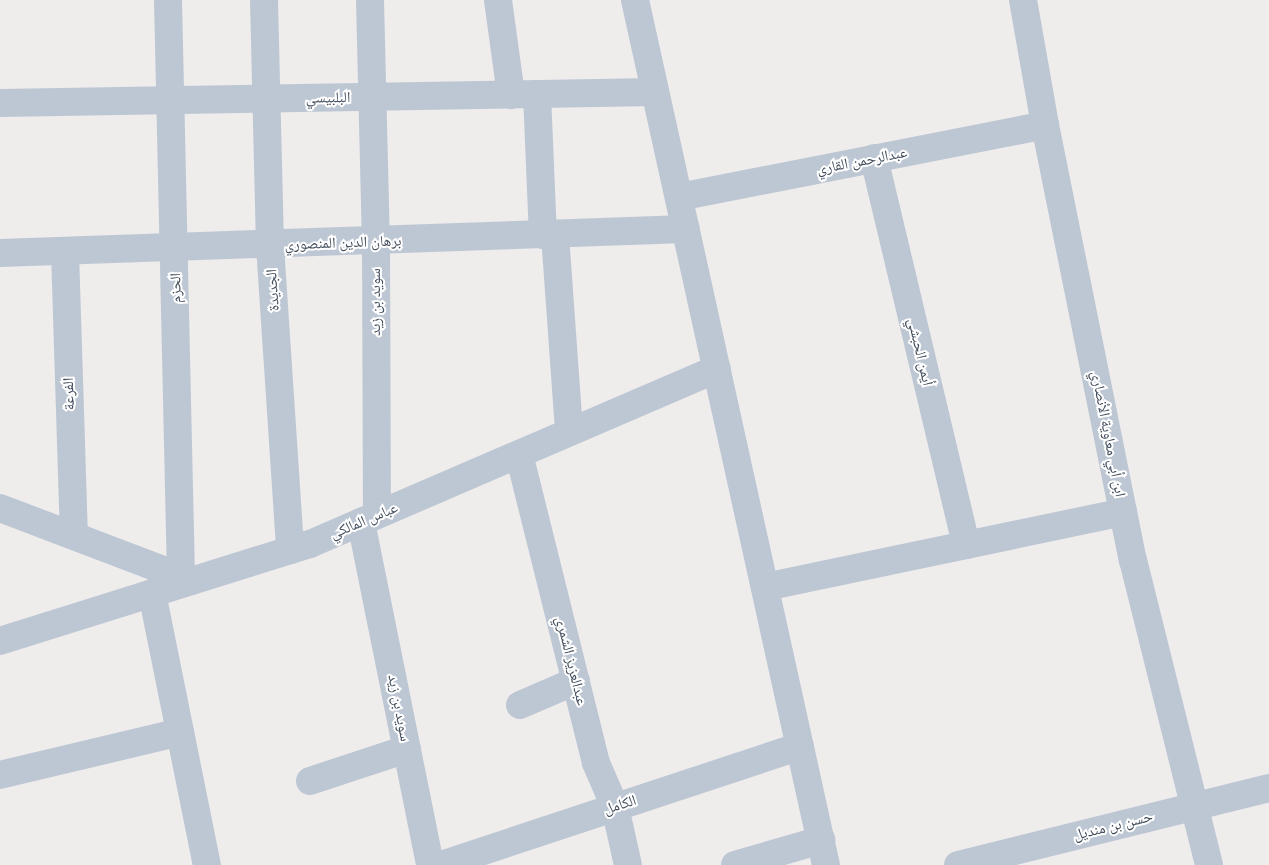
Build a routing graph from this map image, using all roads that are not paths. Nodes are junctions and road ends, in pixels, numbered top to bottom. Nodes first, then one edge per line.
1 (168, 0) edge
2 (264, 0) edge
3 (370, 0) edge
4 (498, 0) edge
5 (635, 0) edge
6 (1023, 0) edge
7 (655, 92) junction
8 (537, 94) junction
9 (510, 95) junction
10 (372, 98) junction
11 (265, 99) junction
12 (169, 101) junction
13 (0, 103) edge
14 (1045, 125) junction
15 (874, 158) junction
16 (679, 197) junction
17 (686, 230) junction
18 (549, 235) junction
19 (376, 242) junction
20 (270, 246) junction
21 (176, 248) junction
22 (65, 252) junction
23 (0, 253) edge
24 (717, 369) junction
25 (570, 432) junction
26 (519, 454) junction
27 (0, 508) edge
28 (1123, 512) junction
29 (369, 519) junction
30 (74, 536) junction
31 (966, 545) junction
32 (290, 550) junction
33 (187, 579) junction
34 (765, 587) junction
35 (152, 593) junction
36 (0, 640) edge
37 (576, 681) junction
38 (520, 705) dead end
39 (180, 732) junction
40 (800, 746) junction
41 (407, 749) junction
42 (0, 775) edge
43 (310, 781) dead end
44 (1269, 788) edge
45 (1195, 806) junction
46 (616, 807) junction
47 (824, 853) edge
48 (207, 865) edge
49 (430, 865) edge
50 (441, 865) edge
51 (628, 865) edge
52 (735, 865) edge
53 (958, 865) edge
54 (1210, 865) edge

1 - 12 street, الحزم
2 - 11 street, الجديدة
3 - 10 street, سويد بن زيد
4 - 9 street
5 - 7 street
6 - 14 street, ابن أبي معاوية الأنصاري
7 - 8 street, البلبيسي
7 - 16 street
8 - 9 street, البلبيسي
8 - 18 street
9 - 10 street, البلبيسي
10 - 11 street, البلبيسي
10 - 19 street, سويد بن زيد
11 - 12 street, البلبيسي
11 - 20 street, الجديدة
12 - 13 street, البلبيسي
12 - 21 street, الحزم
14 - 15 street, عبدالرحمن القاري
14 - 28 street, ابن أبي معاوية الأنصاري
15 - 16 street, عبدالرحمن القاري
15 - 31 street, أيمن الحبشي
16 - 17 street
17 - 18 street, برهان الدين المنصوري
17 - 24 street
18 - 19 street, برهان الدين المنصوري
18 - 25 street
19 - 20 street, برهان الدين المنصوري
19 - 29 street, سويد بن زيد
20 - 21 street, برهان الدين المنصوري
20 - 32 street, الجديدة
21 - 22 street, برهان الدين المنصوري
21 - 33 street, الحزم
22 - 23 street, برهان الدين المنصوري
22 - 30 street, الفرعة
24 - 25 street, عباس المالكي
24 - 34 street
25 - 26 street, عباس المالكي
26 - 29 street, عباس المالكي
26 - 37 street, عبدالعزيز الشمري
27 - 30 street
28 - 31 street
28 - 45 street, ابن أبي معاوية الأنصاري
29 - 32 street, عباس المالكي
29 - 41 street, سويد بن زيد
30 - 33 street
31 - 34 street
32 - 33 street, عباس المالكي
33 - 35 street, عباس المالكي
34 - 40 street
35 - 36 street, عباس المالكي
35 - 39 street
37 - 38 street
37 - 46 street, عبدالعزيز الشمري
39 - 42 street
39 - 48 street
40 - 46 street, الكامل
40 - 47 street
41 - 43 street
41 - 49 street, سويد بن زيد
44 - 45 street, حسن بن منديل
45 - 53 street, حسن بن منديل
45 - 54 street, ابن أبي معاوية الأنصاري
46 - 50 street, الكامل
46 - 51 street, عبدالعزيز الشمري
47 - 52 street

